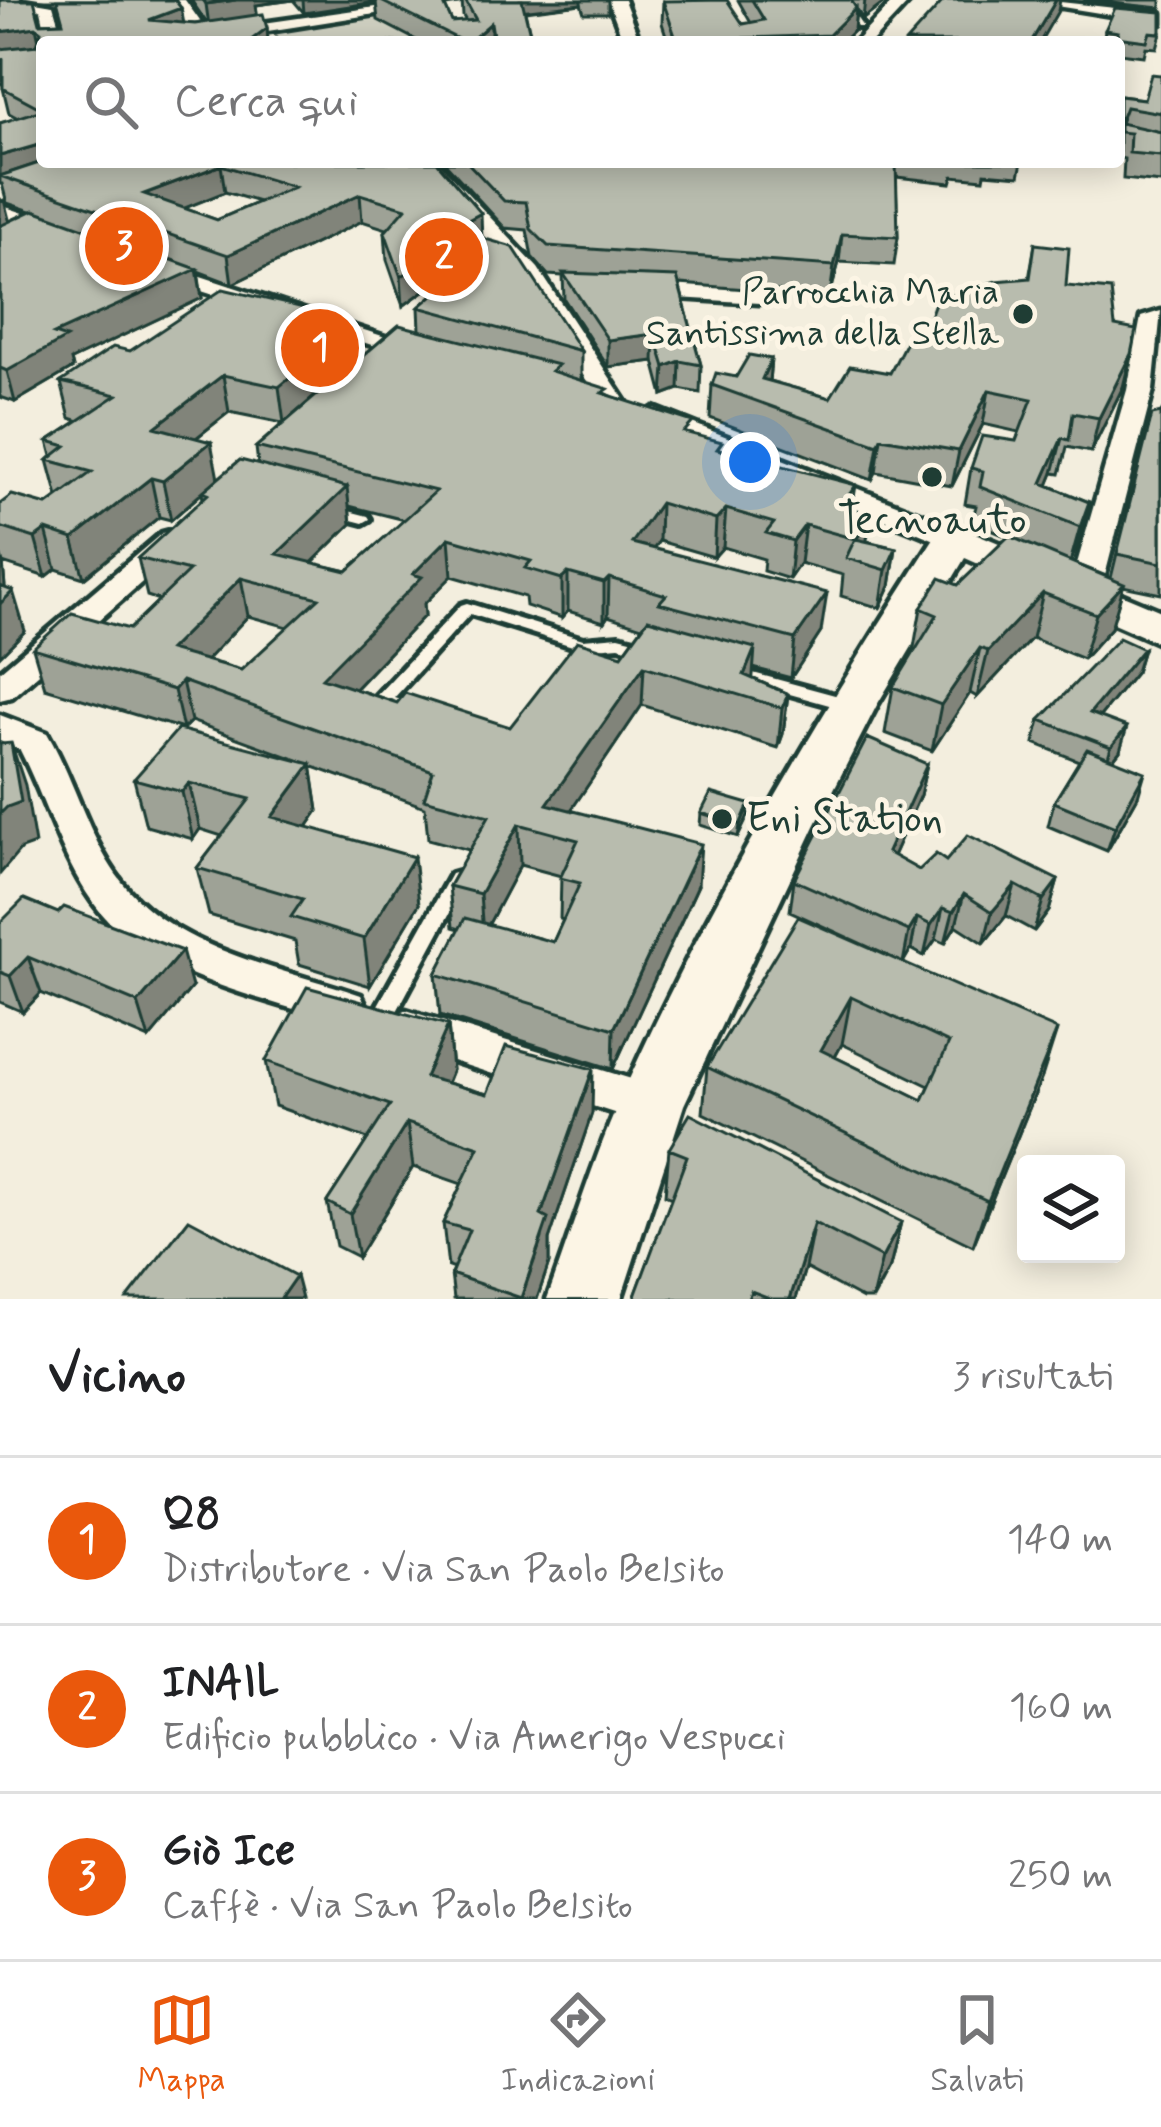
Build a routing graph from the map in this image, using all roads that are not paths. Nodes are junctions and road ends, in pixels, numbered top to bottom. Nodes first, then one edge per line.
1 (177, 0) edge
2 (285, 0) edge
3 (616, 0) edge
4 (840, 0) edge
5 (903, 0) edge
6 (1050, 0) edge
7 (37, 1) edge
8 (453, 4) edge
9 (1161, 18) edge
10 (304, 21) junction
11 (861, 33) edge
12 (55, 36) edge
13 (202, 36) joint
14 (630, 36) edge
15 (434, 168) edge
16 (2, 199) edge
17 (78, 240) edge
18 (140, 262) edge
19 (605, 289) edge
20 (760, 296) dead end
21 (1157, 318) edge
22 (397, 346) junction
23 (461, 364) edge
24 (361, 376) edge
25 (569, 392) edge
26 (613, 402) junction
27 (320, 508) edge
28 (199, 517) edge
29 (363, 519) dead end
30 (956, 538) junction
31 (1084, 595) junction
32 (1161, 629) edge
33 (662, 652) edge
34 (704, 664) edge
35 (0, 689) edge
36 (852, 706) junction
37 (425, 715) edge
38 (0, 728) edge
39 (467, 863) edge
40 (380, 1020) junction
41 (651, 1105) junction
42 (584, 1299) edge

1 - 13 street
2 - 10 street
3 - 14 street
4 - 11 lane
5 - 11 street
6 - 9 street
7 - 12 street
8 - 10 street
10 - 13 street
15 - 26 street
16 - 17 street
18 - 22 street
19 - 20 street
21 - 31 street
22 - 23 street
22 - 24 street
25 - 26 street
26 - 30 street
27 - 29 lane
28 - 35 street
30 - 31 main road
30 - 36 main road
31 - 32 main road
33 - 37 lane
34 - 36 lane
36 - 41 main road
38 - 40 street
39 - 40 lane
40 - 41 street
41 - 42 main road

